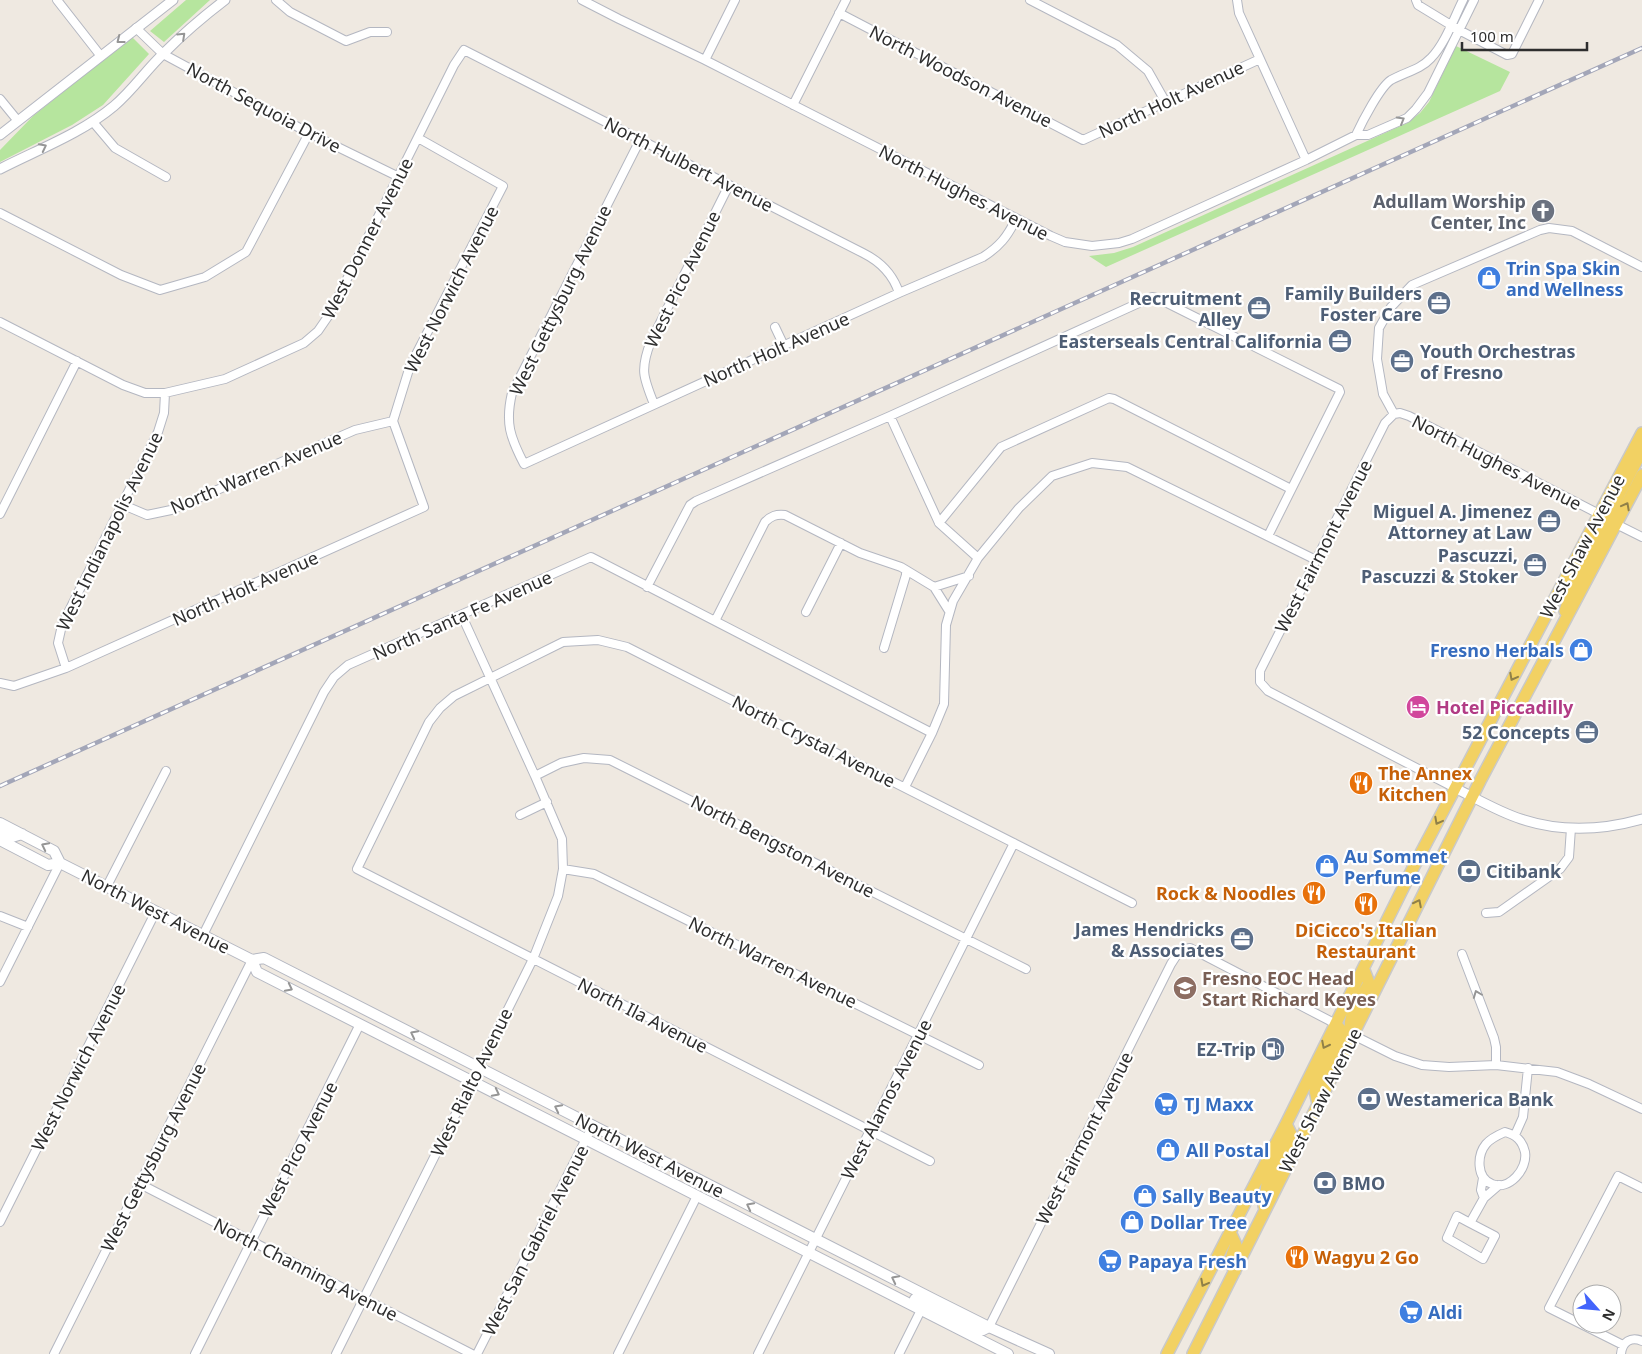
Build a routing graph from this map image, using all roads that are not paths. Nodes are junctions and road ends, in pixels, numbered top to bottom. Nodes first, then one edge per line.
1 (57, 0) edge
2 (172, 0) edge
3 (225, 0) edge
4 (276, 0) edge
5 (582, 0) edge
6 (735, 0) edge
7 (846, 0) edge
8 (1030, 0) edge
9 (1237, 0) edge
10 (1416, 0) edge
11 (1463, 0) edge
12 (1474, 0) edge
13 (1539, 0) edge
14 (839, 13) junction
15 (1451, 24) junction
16 (136, 28) junction
17 (1459, 30) junction
18 (387, 32) dead end
19 (464, 50) joint
20 (163, 54) junction
21 (100, 55) junction
22 (1260, 59) junction
23 (705, 60) junction
24 (1425, 64) junction
25 (1437, 74) junction
26 (0, 100) edge
27 (1164, 101) junction
28 (793, 105) junction
29 (18, 121) junction
30 (93, 122) junction
31 (309, 133) junction
32 (0, 135) edge
33 (1356, 135) junction
34 (418, 138) junction
35 (640, 140) junction
36 (1083, 140) joint
37 (0, 141) edge
38 (1306, 160) junction
39 (0, 170) edge
40 (166, 177) dead end
41 (398, 177) junction
42 (729, 185) junction
43 (0, 213) edge
44 (1016, 219) junction
45 (1642, 267) edge
46 (899, 293) junction
47 (0, 322) edge
48 (775, 327) dead end
49 (784, 346) junction
50 (77, 361) junction
51 (165, 393) junction
52 (654, 404) junction
53 (1394, 414) junction
54 (890, 416) junction
55 (393, 421) junction
56 (1642, 433) edge
57 (1642, 451) edge
58 (524, 464) joint
59 (1642, 474) edge
60 (1291, 490) junction
61 (121, 504) junction
62 (0, 514) edge
63 (1599, 514) junction
64 (939, 523) junction
65 (1616, 524) junction
66 (1268, 536) junction
67 (1642, 537) edge
68 (841, 543) junction
69 (978, 558) junction
70 (1316, 560) junction
71 (906, 570) junction
72 (969, 576) junction
73 (647, 587) junction
74 (934, 587) junction
75 (949, 611) junction
76 (806, 612) dead end
77 (462, 616) junction
78 (715, 622) junction
79 (1556, 638) junction
80 (884, 648) dead end
81 (66, 668) junction
82 (490, 679) junction
83 (0, 683) edge
84 (932, 733) junction
85 (166, 771) dead end
86 (535, 776) junction
87 (905, 787) junction
88 (1464, 792) junction
89 (547, 802) junction
90 (520, 814) dead end
91 (1642, 819) edge
92 (0, 823) edge
93 (1571, 828) junction
94 (0, 831) edge
95 (22, 834) junction
96 (0, 840) edge
97 (1014, 843) junction
98 (60, 863) junction
99 (563, 869) junction
100 (107, 886) junction
101 (1132, 903) dead end
102 (156, 911) junction
103 (1486, 913) dead end
104 (0, 916) edge
105 (28, 927) junction
106 (203, 935) junction
107 (967, 938) junction
108 (1462, 954) dead end
109 (533, 959) junction
110 (252, 960) junction
111 (1026, 969) dead end
112 (1364, 970) junction
113 (0, 982) edge
114 (360, 1024) junction
115 (1336, 1024) junction
116 (918, 1034) junction
117 (1353, 1035) junction
118 (979, 1065) dead end
119 (1496, 1065) junction
120 (479, 1067) junction
121 (1528, 1068) junction
122 (472, 1080) junction
123 (1318, 1104) junction
124 (1642, 1109) edge
125 (1286, 1124) junction
126 (593, 1125) junction
127 (870, 1130) junction
128 (1515, 1135) junction
129 (586, 1139) junction
130 (930, 1161) dead end
131 (1483, 1178) junction
132 (140, 1184) junction
133 (1499, 1185) junction
134 (1642, 1188) edge
135 (697, 1196) junction
136 (1484, 1198) junction
137 (1263, 1215) junction
138 (0, 1222) edge
139 (1470, 1222) junction
140 (1230, 1232) junction
141 (816, 1239) junction
142 (251, 1242) junction
143 (809, 1253) junction
144 (1235, 1271) junction
145 (895, 1297) junction
146 (364, 1298) junction
147 (921, 1310) junction
148 (989, 1327) junction
149 (1642, 1340) edge
150 (1623, 1345) junction
151 (54, 1354) edge
152 (195, 1354) edge
153 (336, 1354) edge
154 (472, 1354) edge
155 (476, 1354) edge
156 (618, 1354) edge
157 (758, 1354) edge
158 (899, 1354) edge
159 (1008, 1354) edge
160 (1049, 1354) edge
161 (1167, 1354) edge
162 (1193, 1354) edge
163 (1621, 1354) edge

1 - 21 street
2 - 16 street
20 -> 3 street
4 - 18 street
5 - 23 street, North Hughes Avenue
6 - 23 street
7 - 14 street
8 - 27 street
9 - 22 street
10 - 15 street
11 - 15 street
12 - 17 street
13 - 17 street
14 - 28 street
14 - 36 street, North Woodson Avenue
15 - 17 street
15 - 24 street
16 - 20 street, North Sequoia Drive
16 -> 21 street
17 - 25 street
19 - 34 street, West Donner Avenue
19 - 35 street, North Hulbert Avenue
20 - 30 street
20 - 31 street, North Sequoia Drive
21 - 29 street
22 - 27 street, North Holt Avenue
22 - 38 street
23 - 28 street, North Hughes Avenue
24 - 25 street
24 - 33 street
33 -> 25 street
26 - 29 street
27 - 36 street, North Holt Avenue
28 - 44 street, North Hughes Avenue
29 - 32 street
29 - 37 street
39 -> 30 street
30 - 40 street
31 - 41 street, North Sequoia Drive
31 - 43 street
33 - 38 street, North Hughes Avenue
34 - 41 street, West Donner Avenue
34 - 55 street, West Norwich Avenue
35 - 42 street, North Hulbert Avenue
35 - 58 street, West Gettysburg Avenue
38 - 44 street, North Hughes Avenue
41 - 51 street, West Donner Avenue
42 - 46 street, North Hulbert Avenue
42 - 52 street, West Pico Avenue
44 - 46 street, North Holt Avenue
45 - 53 street
46 - 49 street, North Holt Avenue
47 - 50 street
48 - 49 street
49 - 52 street, North Holt Avenue
50 - 51 street
50 - 62 street
51 - 61 street, West Indianapolis Avenue
52 - 58 street, North Holt Avenue
53 - 63 street, North Hughes Avenue
53 - 70 street, West Fairmont Avenue
54 - 60 street
54 - 64 street
54 - 73 street
55 - 61 street, North Warren Avenue
55 - 81 street, North Holt Avenue
56 - 63 main road, West Shaw Avenue
57 - 65 main road
65 -> 59 main road, West Shaw Avenue
60 - 64 street
60 - 66 street
61 - 81 street, West Indianapolis Avenue
63 - 79 main road
63 -> 88 main road, West Shaw Avenue
64 - 69 street
65 - 67 street
65 - 79 main road, West Shaw Avenue
66 - 69 street
66 - 70 street
68 - 71 street
68 - 76 street
68 - 78 street
69 - 72 street
70 - 88 street, West Fairmont Avenue
71 - 74 street
71 - 80 street
72 - 74 street
72 - 75 street
73 - 77 street, North Santa Fe Avenue
73 - 78 street
74 - 75 street
75 - 84 street
77 - 82 street, West Rialto Avenue
77 - 106 street, North Santa Fe Avenue
78 - 84 street
79 - 88 main road, West Shaw Avenue
81 - 83 street
82 - 86 street, West Rialto Avenue
82 - 87 street, North Crystal Avenue
82 - 109 street, North Ila Avenue
84 - 87 street
85 - 100 street
86 - 89 street, West Rialto Avenue
86 - 107 street, North Bengston Avenue
87 - 97 street, North Crystal Avenue
88 - 93 street
88 -> 112 main road, West Shaw Avenue
117 -> 88 main road, West Shaw Avenue
89 - 90 street
89 - 99 street, West Rialto Avenue
91 - 93 street
92 - 95 main road, North West Avenue
93 - 103 street
94 - 95 main road
98 -> 95 main road, North West Avenue
96 - 98 main road, North West Avenue
97 - 101 street, North Crystal Avenue
97 - 107 street, West Alamos Avenue
98 - 100 main road, North West Avenue
98 - 105 street
99 - 109 street, West Rialto Avenue
99 - 116 street, North Warren Avenue
100 - 102 main road, North West Avenue
102 - 106 main road, North West Avenue
102 - 138 street, West Norwich Avenue
104 - 105 street
105 - 113 street
106 - 110 main road, North West Avenue
107 - 111 street, North Bengston Avenue
107 - 116 street, West Alamos Avenue
119 -> 108 street
109 - 120 street, West Rialto Avenue
109 - 127 street, North Ila Avenue
110 -> 114 main road, North West Avenue
120 -> 110 main road, North West Avenue
110 - 132 street, West Gettysburg Avenue
112 - 115 main road, West Shaw Avenue
112 - 117 main road
114 - 122 main road, North West Avenue
114 - 142 street, West Pico Avenue
115 - 123 main road
115 -> 125 main road, West Shaw Avenue
115 - 148 street, West Fairmont Avenue
116 - 118 street, North Warren Avenue
116 - 127 street, West Alamos Avenue
117 - 119 street
117 - 123 main road, West Shaw Avenue
119 - 121 street
120 - 122 street, West Rialto Avenue
126 -> 120 main road, North West Avenue
121 - 124 street
121 - 128 street
122 -> 129 main road, North West Avenue
122 - 146 street, West Rialto Avenue
123 - 137 main road, West Shaw Avenue
125 - 137 main road
125 - 140 main road, West Shaw Avenue
126 - 129 street, West San Gabriel Avenue
141 -> 126 main road, North West Avenue
127 - 130 street, North Ila Avenue
127 - 141 street, West Alamos Avenue
128 - 131 street
128 - 133 street
129 - 135 main road, North West Avenue
129 - 155 street, West San Gabriel Avenue
131 - 133 street
131 - 136 street
132 - 142 street, North Channing Avenue
132 - 151 street, West Gettysburg Avenue
133 - 136 street
134 - 150 street
135 - 143 main road, North West Avenue
135 - 156 street
136 - 139 street
137 - 144 main road, West Shaw Avenue
139 - 139 street
140 - 144 main road
140 -> 161 main road, West Shaw Avenue
141 - 143 street, West Alamos Avenue
148 -> 141 main road, North West Avenue
142 - 146 street, North Channing Avenue
142 - 152 street, West Pico Avenue
143 - 145 main road, North West Avenue
143 - 157 street, West Alamos Avenue
144 - 162 main road, West Shaw Avenue
145 - 147 main road, North West Avenue
145 - 148 main road
146 - 153 street, West Rialto Avenue
146 - 154 street, North Channing Avenue
147 - 158 street
147 - 159 main road, North West Avenue
148 - 160 main road, North West Avenue
149 - 150 street
150 - 163 street

